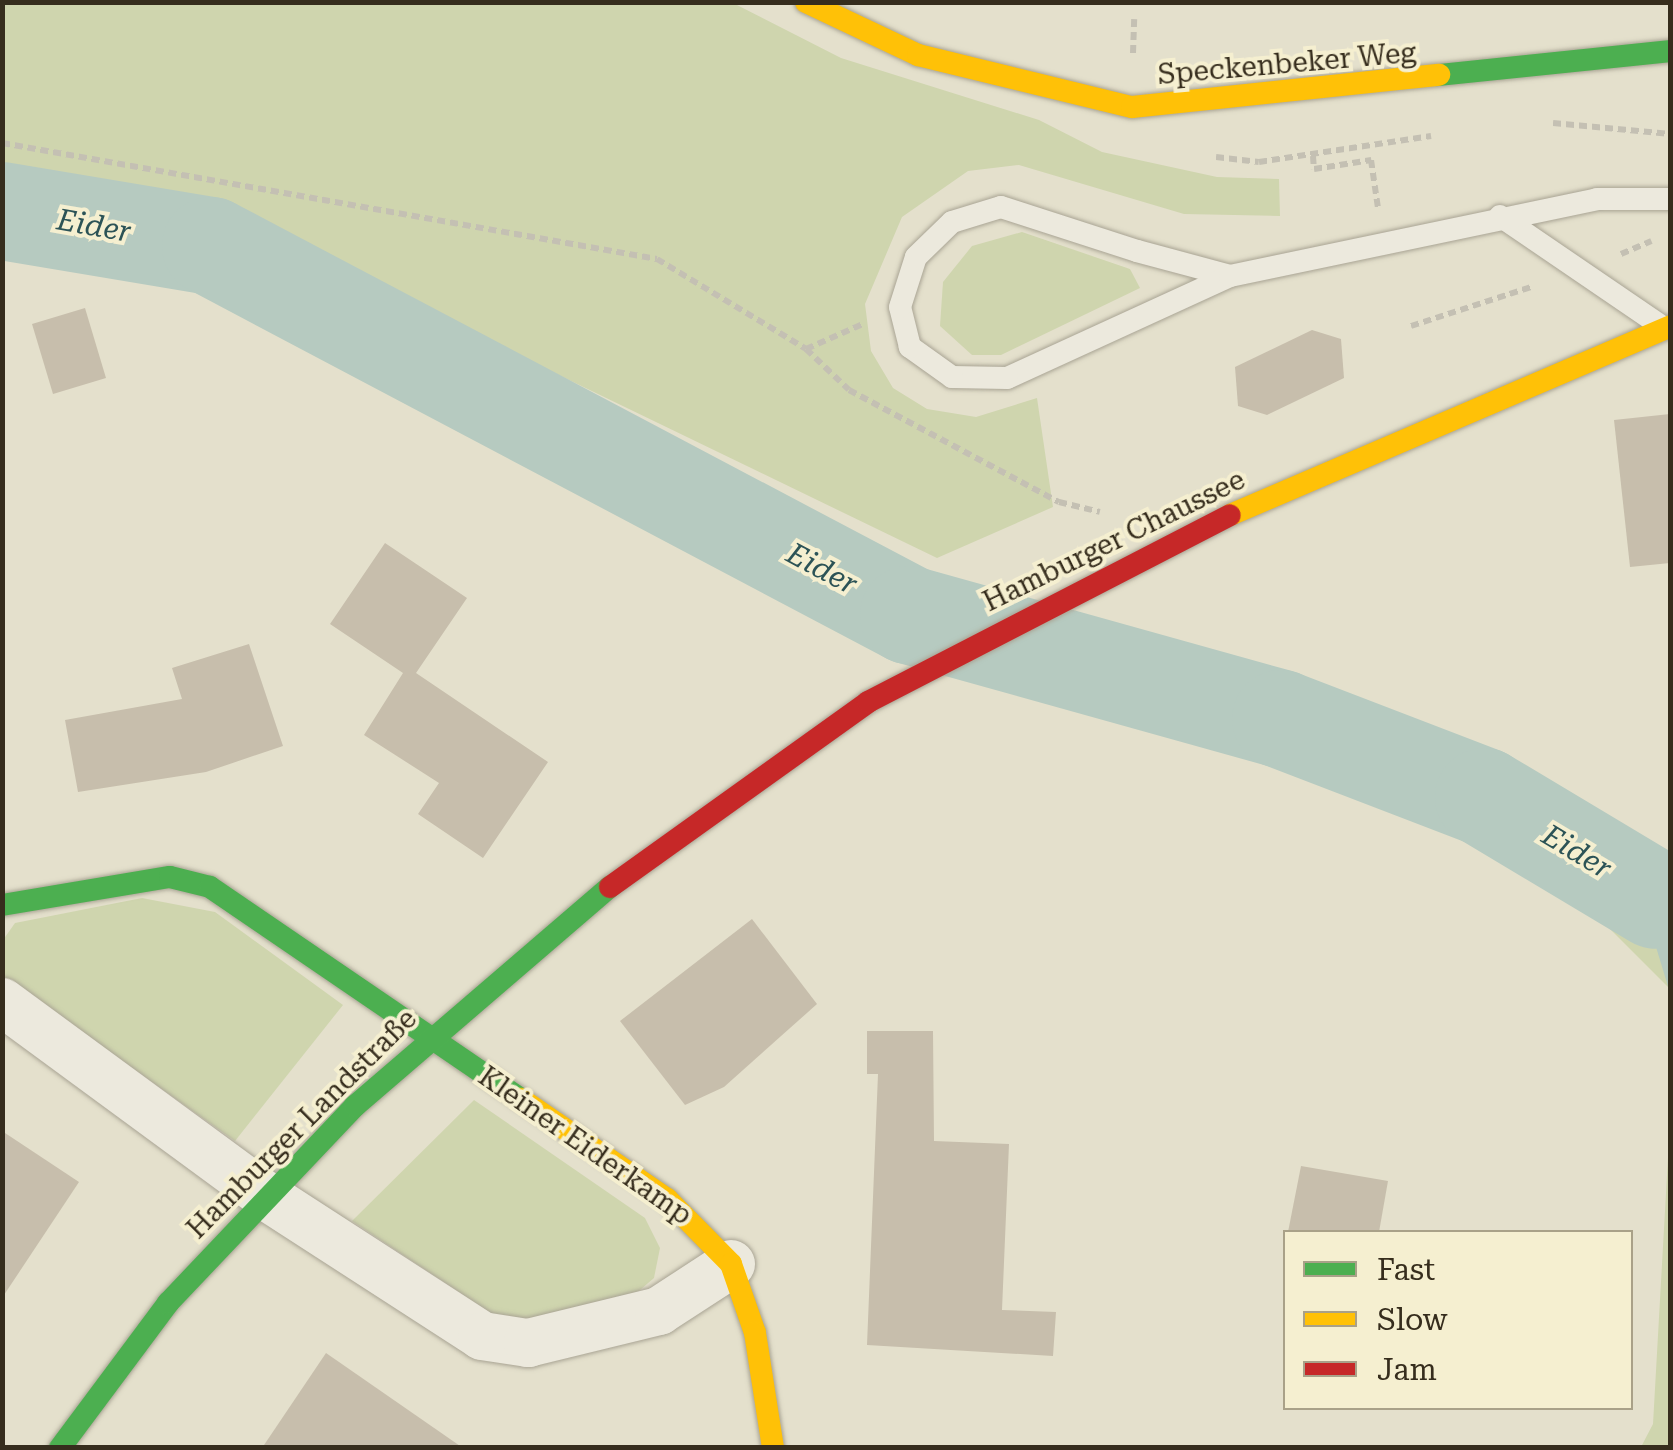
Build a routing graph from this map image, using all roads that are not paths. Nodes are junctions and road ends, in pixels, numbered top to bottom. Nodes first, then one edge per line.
1 (806, 2) edge
2 (1670, 52) edge
3 (1670, 199) edge
4 (1500, 216) junction
5 (1230, 276) junction
6 (1667, 327) edge
7 (621, 878) joint
8 (2, 904) edge
9 (2, 1002) edge
10 (430, 1037) junction
11 (266, 1196) junction
12 (731, 1264) junction
13 (60, 1448) edge
14 (773, 1448) edge

1 - 2 main road, Speckenbeker Weg
3 - 4 lane
4 - 5 lane
4 - 6 lane
5 - 5 lane
6 - 7 main road, Hamburger Chaussee
7 - 10 main road, Hamburger Landstraße
8 - 10 main road, Kleiner Eiderkamp
9 - 11 street
10 - 11 main road, Hamburger Landstraße
10 - 12 main road, Kleiner Eiderkamp
11 - 12 street
11 - 13 main road, Hamburger Landstraße
12 - 14 main road, Kleiner Eiderkamp

